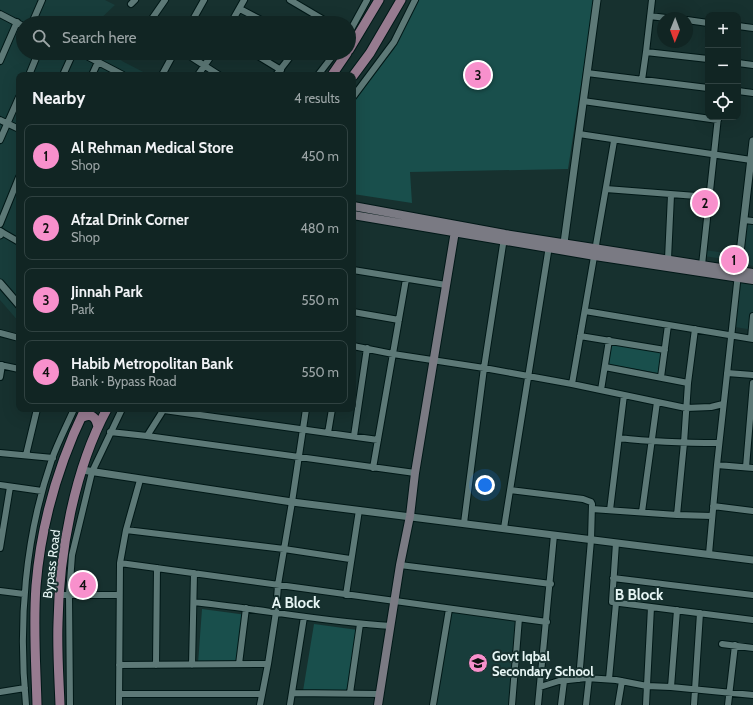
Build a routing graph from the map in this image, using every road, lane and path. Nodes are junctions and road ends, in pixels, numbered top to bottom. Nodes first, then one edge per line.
1 (42, 0) edge
2 (165, 0) edge
3 (204, 0) edge
4 (244, 0) edge
5 (290, 0) edge
6 (379, 0) edge
7 (401, 0) edge
8 (415, 0) edge
9 (597, 0) edge
10 (652, 0) edge
11 (364, 1) edge
12 (240, 9) junction
13 (0, 14) edge
14 (35, 16) edge
15 (154, 16) edge
16 (195, 16) edge
17 (236, 16) edge
18 (253, 16) edge
19 (318, 16) edge
20 (650, 16) junction
21 (657, 17) edge
22 (693, 21) edge
23 (16, 22) edge
24 (356, 23) edge
25 (705, 23) edge
26 (16, 24) edge
27 (741, 26) edge
28 (753, 28) edge
29 (356, 30) edge
30 (646, 52) junction
31 (705, 59) edge
32 (35, 60) edge
33 (69, 60) edge
34 (94, 60) edge
35 (170, 60) edge
36 (197, 60) edge
37 (208, 60) edge
38 (262, 60) edge
39 (287, 60) edge
40 (330, 60) edge
41 (342, 60) edge
42 (0, 61) edge
43 (98, 62) junction
44 (741, 63) edge
45 (205, 65) junction
46 (753, 65) edge
47 (30, 72) edge
48 (64, 72) edge
49 (93, 72) edge
50 (117, 72) edge
51 (164, 72) edge
52 (200, 72) edge
53 (215, 72) edge
54 (278, 72) edge
55 (320, 72) edge
56 (334, 72) edge
57 (356, 72) edge
58 (587, 73) junction
59 (642, 80) junction
60 (705, 88) edge
61 (741, 91) edge
62 (753, 93) edge
63 (356, 94) edge
64 (583, 101) junction
65 (16, 104) edge
66 (705, 116) edge
67 (0, 120) edge
68 (718, 120) edge
69 (7, 124) junction
70 (16, 128) edge
71 (579, 134) junction
72 (0, 140) edge
73 (614, 141) junction
74 (753, 145) edge
75 (714, 155) junction
76 (751, 160) junction
77 (16, 185) edge
78 (606, 189) junction
79 (750, 192) edge
80 (671, 194) junction
81 (709, 197) junction
82 (356, 207) edge
83 (356, 215) edge
84 (744, 220) junction
85 (753, 221) edge
86 (456, 229) junction
87 (0, 230) edge
88 (504, 238) junction
89 (16, 239) edge
90 (564, 243) junction
91 (550, 245) junction
92 (596, 252) junction
93 (668, 259) junction
94 (702, 265) junction
95 (356, 271) edge
96 (753, 273) edge
97 (738, 274) junction
98 (406, 279) junction
99 (753, 280) edge
100 (0, 283) edge
101 (446, 285) junction
102 (16, 301) edge
103 (585, 311) junction
104 (356, 313) edge
105 (753, 316) edge
106 (399, 320) junction
107 (668, 325) junction
108 (695, 329) junction
109 (0, 333) edge
110 (732, 335) junction
111 (580, 336) junction
112 (16, 337) edge
113 (752, 339) edge
114 (609, 340) junction
115 (356, 346) edge
116 (367, 348) junction
117 (665, 350) junction
118 (393, 354) junction
119 (434, 360) junction
120 (1, 365) edge
121 (605, 367) junction
122 (16, 368) edge
123 (484, 368) junction
124 (727, 373) junction
125 (753, 375) edge
126 (528, 376) junction
127 (0, 377) edge
128 (661, 377) junction
129 (688, 383) junction
130 (572, 384) junction
131 (753, 384) edge
132 (600, 390) junction
133 (624, 395) junction
134 (657, 402) junction
135 (723, 404) junction
136 (686, 408) junction
137 (36, 412) edge
138 (73, 412) edge
139 (84, 412) edge
140 (106, 412) edge
141 (120, 412) edge
142 (162, 412) edge
143 (184, 412) edge
144 (305, 412) edge
145 (332, 412) edge
146 (81, 418) junction
147 (98, 427) junction
148 (302, 430) junction
149 (110, 432) junction
150 (328, 433) junction
151 (148, 436) junction
152 (354, 436) junction
153 (619, 438) junction
154 (378, 440) junction
155 (652, 442) junction
156 (684, 443) junction
157 (719, 443) junction
158 (0, 453) edge
159 (26, 456) junction
160 (52, 458) junction
161 (298, 458) junction
162 (717, 465) junction
163 (746, 467) junction
164 (373, 468) junction
165 (753, 468) edge
166 (82, 470) junction
167 (92, 472) junction
168 (415, 473) junction
169 (140, 480) junction
170 (0, 485) edge
171 (10, 487) junction
172 (510, 490) junction
173 (42, 492) junction
174 (292, 502) junction
175 (713, 506) junction
176 (592, 509) junction
177 (359, 510) junction
178 (610, 510) junction
179 (753, 511) edge
180 (642, 512) junction
181 (410, 516) junction
182 (676, 516) junction
183 (712, 516) junction
184 (464, 523) junction
185 (504, 528) junction
186 (126, 530) junction
187 (554, 535) junction
188 (1, 537) edge
189 (591, 540) junction
190 (616, 543) junction
191 (0, 548) edge
192 (284, 549) junction
193 (709, 554) junction
194 (350, 559) junction
195 (753, 560) edge
196 (120, 563) junction
197 (400, 565) junction
198 (157, 568) junction
199 (194, 573) junction
200 (613, 578) junction
201 (551, 584) junction
202 (278, 585) junction
203 (0, 591) edge
204 (24, 594) junction
205 (60, 595) junction
206 (69, 595) junction
207 (119, 595) junction
208 (346, 595) junction
209 (753, 595) edge
210 (194, 602) junction
211 (394, 602) junction
212 (616, 603) junction
213 (651, 607) junction
214 (246, 608) junction
215 (449, 608) junction
216 (676, 610) junction
217 (276, 612) junction
218 (700, 613) junction
219 (304, 617) junction
220 (519, 618) junction
221 (753, 620) edge
222 (547, 622) junction
223 (360, 624) junction
224 (391, 626) junction
225 (722, 644) dead end
226 (735, 645) junction
227 (753, 648) edge
228 (156, 664) junction
229 (192, 664) junction
230 (239, 664) junction
231 (268, 664) junction
232 (119, 665) junction
233 (589, 678) junction
234 (579, 679) junction
235 (609, 679) junction
236 (564, 681) junction
237 (622, 681) junction
238 (647, 686) junction
239 (540, 687) junction
240 (671, 687) junction
241 (25, 688) junction
242 (695, 690) junction
243 (0, 692) edge
244 (292, 693) junction
245 (350, 693) junction
246 (729, 693) junction
247 (119, 694) junction
248 (262, 694) junction
249 (380, 694) junction
250 (753, 695) edge
251 (26, 705) edge
252 (38, 705) edge
253 (60, 705) edge
254 (70, 705) edge
255 (119, 705) edge
256 (260, 705) edge
257 (290, 705) edge
258 (378, 705) edge
259 (433, 705) edge
260 (512, 705) edge
261 (538, 705) edge
262 (562, 705) edge
263 (586, 705) edge
264 (618, 705) edge
265 (646, 705) edge
266 (694, 705) edge
267 (728, 705) edge

1 - 14 street
2 - 15 street
3 - 16 street
4 - 12 street
5 - 19 street
6 - 29 main road
7 - 57 main road
8 - 63 street
9 - 58 street
10 - 20 street
11 - 24 street
12 - 17 street
12 - 18 street
13 - 23 street
20 - 21 street
20 - 30 street
22 - 25 street
26 - 42 street
27 - 28 street
30 - 31 street
30 - 59 street
32 - 47 street
33 - 48 street
34 - 43 street
35 - 51 street
36 - 45 street
37 - 45 street
38 - 54 street
39 - 54 street
40 - 55 street
41 - 56 main road
43 - 49 street
43 - 50 street
44 - 46 street
45 - 52 street
45 - 53 street
58 - 59 street
58 - 64 street
59 - 60 street
61 - 62 street
64 - 66 street
64 - 71 street
65 - 69 street
67 - 69 street
68 - 75 street
69 - 70 street
69 - 72 street
71 - 73 street
71 - 90 street
73 - 75 street
73 - 78 street
74 - 76 street
75 - 76 street
75 - 81 street
76 - 79 street
77 - 87 street
78 - 80 street
78 - 92 street
79 - 84 street
80 - 81 street
80 - 93 street
81 - 94 street
82 - 86 main road
83 - 86 main road
84 - 85 street
84 - 97 street
86 - 88 main road
86 - 101 main road
87 - 89 street
88 - 91 main road
88 - 123 street
90 - 91 main road
90 - 92 main road
91 - 92 main road
91 - 126 street
92 - 93 main road
92 - 97 main road
92 - 103 street
93 - 94 main road
94 - 97 main road
95 - 98 street
96 - 97 main road
97 - 99 main road
97 - 110 street
98 - 101 street
98 - 106 street
100 - 102 street
101 - 119 main road
103 - 107 street
103 - 111 street
104 - 106 street
105 - 113 street
106 - 118 street
107 - 108 street
107 - 117 street
108 - 110 street
108 - 129 street
109 - 112 street
110 - 113 street
110 - 124 street
111 - 114 street
111 - 130 street
114 - 117 street
114 - 121 street
115 - 116 street
116 - 118 street
116 - 152 street
117 - 128 street
118 - 119 street
118 - 154 street
119 - 123 street
119 - 168 main road
120 - 122 street
120 - 127 street
121 - 128 street
121 - 132 street
123 - 126 street
123 - 184 street
124 - 125 street
124 - 135 street
126 - 130 street
126 - 172 street
128 - 129 street
129 - 136 street
130 - 132 street
131 - 163 street
132 - 133 street
133 - 134 street
133 - 153 street
134 - 136 street
134 - 155 street
135 - 136 street
135 - 157 street
136 - 156 street
137 - 159 street
138 - 160 street
139 - 146 main road
140 - 147 main road, Bypass Road
141 - 149 street
142 - 151 street
143 - 148 street
144 - 148 street
145 - 150 street
146 - 147 main road
146 - 252 main road
147 - 166 main road, Bypass Road
148 - 150 street
148 - 161 street
149 - 151 street
149 - 167 street
150 - 152 street
151 - 161 street
152 - 154 street
153 - 155 street
153 - 178 street
154 - 164 street
155 - 156 street
155 - 180 street
156 - 157 street
156 - 182 street
157 - 162 street
158 - 159 street
159 - 160 street
160 - 173 street
161 - 164 street
161 - 174 street
162 - 163 street
162 - 175 street
163 - 165 street
164 - 168 street
166 - 167 street
166 - 205 main road, Bypass Road
167 - 169 street
167 - 206 street
168 - 181 main road
169 - 174 street
169 - 186 street
170 - 171 street
171 - 173 street
171 - 188 street
172 - 176 street
172 - 185 street
173 - 204 street
174 - 177 street
174 - 192 street
175 - 179 street
175 - 183 street
176 - 178 street
176 - 189 street
177 - 181 street
177 - 194 street
178 - 180 street
180 - 182 street
181 - 184 street
181 - 197 main road
182 - 183 street
183 - 193 street
184 - 185 street
185 - 187 street
186 - 192 street
186 - 196 street
187 - 189 street
187 - 201 street
188 - 191 street
189 - 190 street
189 - 234 street
190 - 193 street
190 - 200 street
192 - 194 street
192 - 202 street
193 - 195 street
194 - 208 street
196 - 198 street
196 - 207 street
197 - 201 street
197 - 211 main road
198 - 199 street
198 - 228 street
199 - 202 street
199 - 210 street
200 - 209 street
200 - 212 street
201 - 222 street
202 - 208 street
202 - 217 street
203 - 204 street
204 - 241 street
205 - 206 street
205 - 253 main road, Bypass Road
206 - 207 street
206 - 254 street
207 - 232 street
208 - 211 street
210 - 214 street
210 - 229 street
211 - 215 street
211 - 224 main road
212 - 213 street
212 - 235 street
213 - 216 street
213 - 238 street
214 - 217 street
214 - 230 street
215 - 220 street
215 - 259 street
216 - 218 street
216 - 240 street
217 - 219 street
217 - 231 street
218 - 221 street
218 - 242 street
219 - 223 street
219 - 244 street
220 - 222 street
220 - 260 street
222 - 239 street
223 - 224 street
223 - 245 street
224 - 249 main road
225 - 226 street
226 - 227 street
226 - 246 street
228 - 229 street
228 - 232 street
229 - 230 street
230 - 231 street
231 - 248 street
232 - 247 street
233 - 234 street
233 - 235 street
233 - 263 street
234 - 236 street
235 - 237 street
236 - 239 street
236 - 262 street
237 - 238 street
237 - 264 street
238 - 240 street
238 - 265 street
239 - 261 street
240 - 242 street
241 - 243 street
241 - 251 street
242 - 246 street
242 - 266 street
244 - 245 street
244 - 257 street
245 - 249 street
246 - 250 street
246 - 267 street
247 - 248 street
247 - 255 street
248 - 256 street
249 - 258 main road

